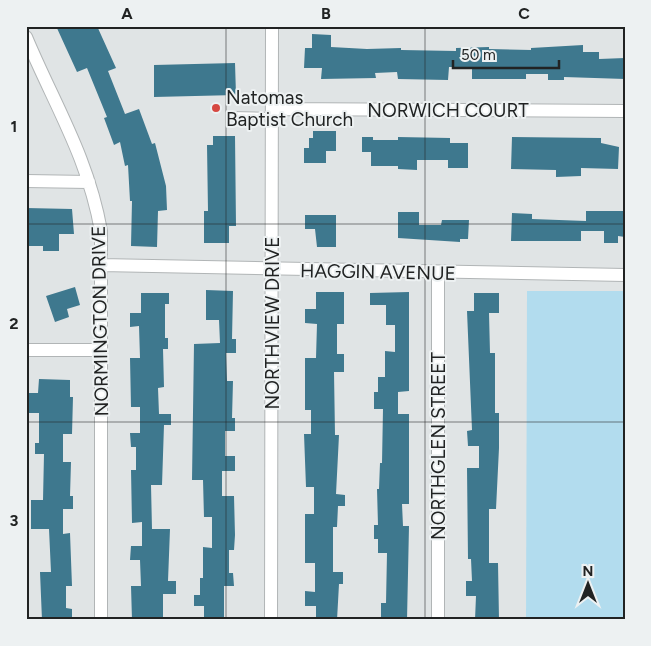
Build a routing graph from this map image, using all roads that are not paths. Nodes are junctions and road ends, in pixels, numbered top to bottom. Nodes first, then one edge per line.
1 (272, 26) edge
2 (26, 37) edge
3 (625, 111) edge
4 (272, 113) junction
5 (230, 115) dead end
6 (26, 181) edge
7 (89, 182) junction
8 (101, 265) junction
9 (272, 270) junction
10 (438, 272) junction
11 (625, 275) edge
12 (26, 350) edge
13 (101, 350) junction
14 (101, 620) edge
15 (271, 620) edge
16 (438, 620) edge

1 - 4 street, NORTHVIEW DRIVE
2 - 7 street, NORMINGTON DRIVE
3 - 4 street, NORWICH COURT
4 - 5 lane
4 - 9 street, NORTHVIEW DRIVE
6 - 7 street
7 - 8 street, NORMINGTON DRIVE
8 - 9 street, HAGGIN AVENUE
8 - 13 street, NORMINGTON DRIVE
9 - 10 street, HAGGIN AVENUE
9 - 15 street, NORTHVIEW DRIVE
10 - 11 street, HAGGIN AVENUE
10 - 16 street, NORTHGLEN STREET
12 - 13 street
13 - 14 street, NORMINGTON DRIVE

